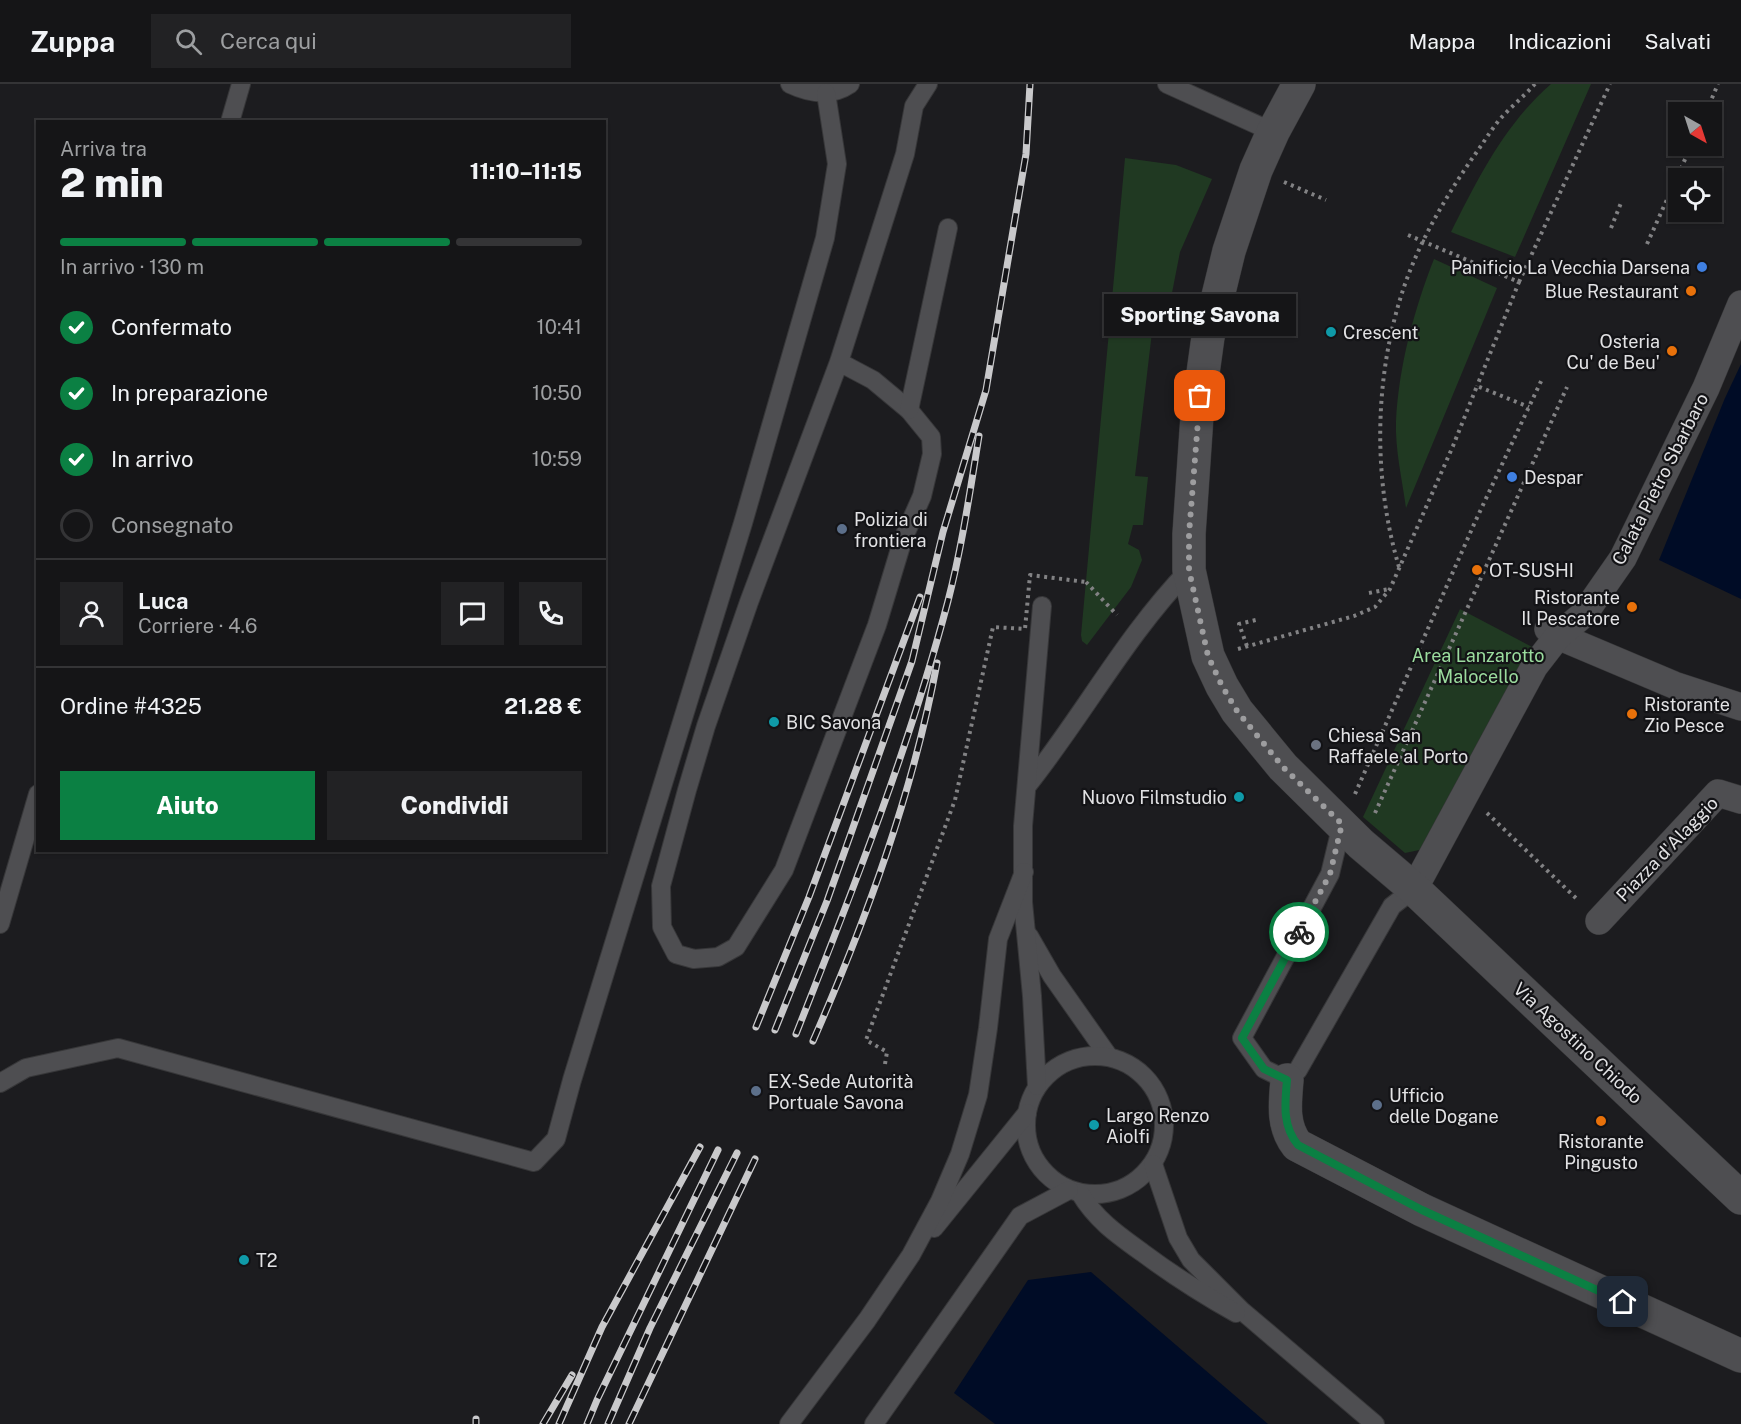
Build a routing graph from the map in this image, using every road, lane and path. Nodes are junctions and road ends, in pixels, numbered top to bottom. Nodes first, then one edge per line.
1 (241, 84) edge
2 (790, 84) edge
3 (850, 84) edge
4 (928, 84) edge
5 (1167, 84) edge
6 (1299, 84) edge
7 (1535, 84) edge
8 (1610, 84) edge
9 (1718, 84) edge
10 (826, 93) junction
11 (1710, 102) edge
12 (231, 120) edge
13 (1272, 132) junction
14 (1687, 156) edge
15 (1256, 170) junction
16 (1326, 200) dead end
17 (1621, 203) dead end
18 (948, 228) dead end
19 (1611, 228) dead end
20 (1408, 235) dead end
21 (1424, 241) junction
22 (1647, 244) dead end
23 (1519, 282) junction
24 (1741, 304) edge
25 (839, 362) junction
26 (1543, 377) dead end
27 (1477, 386) junction
28 (1567, 387) dead end
29 (1529, 407) junction
30 (909, 410) junction
31 (1400, 567) junction
32 (1189, 570) junction
33 (1390, 589) junction
34 (1369, 592) dead end
35 (1042, 606) dead end
36 (1117, 615) dead end
37 (1260, 619) dead end
38 (1553, 632) junction
39 (1741, 707) edge
40 (1027, 786) junction
41 (1467, 793) junction
42 (1741, 800) edge
43 (36, 801) edge
44 (1352, 834) junction
45 (1024, 872) junction
46 (1414, 890) junction
47 (1599, 921) joint
48 (0, 924) edge
49 (1027, 931) junction
50 (1109, 1057) junction
51 (885, 1064) dead end
52 (1287, 1080) junction
53 (0, 1083) edge
54 (1037, 1086) junction
55 (1027, 1113) junction
56 (1153, 1164) junction
57 (1738, 1187) edge
58 (1074, 1192) junction
59 (911, 1255) junction
60 (1260, 1326) junction
61 (1741, 1356) edge
62 (789, 1424) edge
63 (874, 1424) edge
64 (1375, 1424) edge

1 - 12 lane
2 - 10 lane
3 - 10 lane
4 - 25 lane
5 - 13 lane
6 - 13 street, Via Agostino Chiodo
7 - 21 path
8 - 23 path
9 - 11 path
10 - 53 lane
13 - 15 street, Via Agostino Chiodo
14 - 22 path
15 - 16 path
15 - 32 street, Via Agostino Chiodo
17 - 19 path
18 - 30 lane
20 - 21 path
21 - 23 path
21 - 31 path
23 - 27 path
24 - 38 street, Calata Pietro Sbarbaro
25 - 30 lane
25 - 30 lane
26 - 29 path
27 - 29 path
27 - 31 path
28 - 44 path
29 - 44 path
31 - 33 path
32 - 40 lane
32 - 44 street, Via Agostino Chiodo
33 - 34 path
33 - 37 path
35 - 40 lane
36 - 51 path, bridge
38 - 39 street
38 - 41 street, Calata Pietro Sbarbaro
40 - 45 lane
41 - 46 street, Calata Pietro Sbarbaro
41 - 47 path
42 - 47 street, Piazza d'Alaggio
43 - 48 lane
44 - 46 street, Via Agostino Chiodo
44 - 52 lane
45 - 49 lane
45 - 59 lane
46 - 52 lane
46 - 57 street, Via Agostino Chiodo
49 - 50 lane
49 - 54 lane
50 - 54 lane
50 - 56 lane
52 - 61 street
54 - 55 lane
55 - 58 lane
55 - 59 lane
56 - 58 lane
56 - 60 lane
58 - 60 lane
58 - 63 lane
59 - 62 lane
60 - 64 lane

